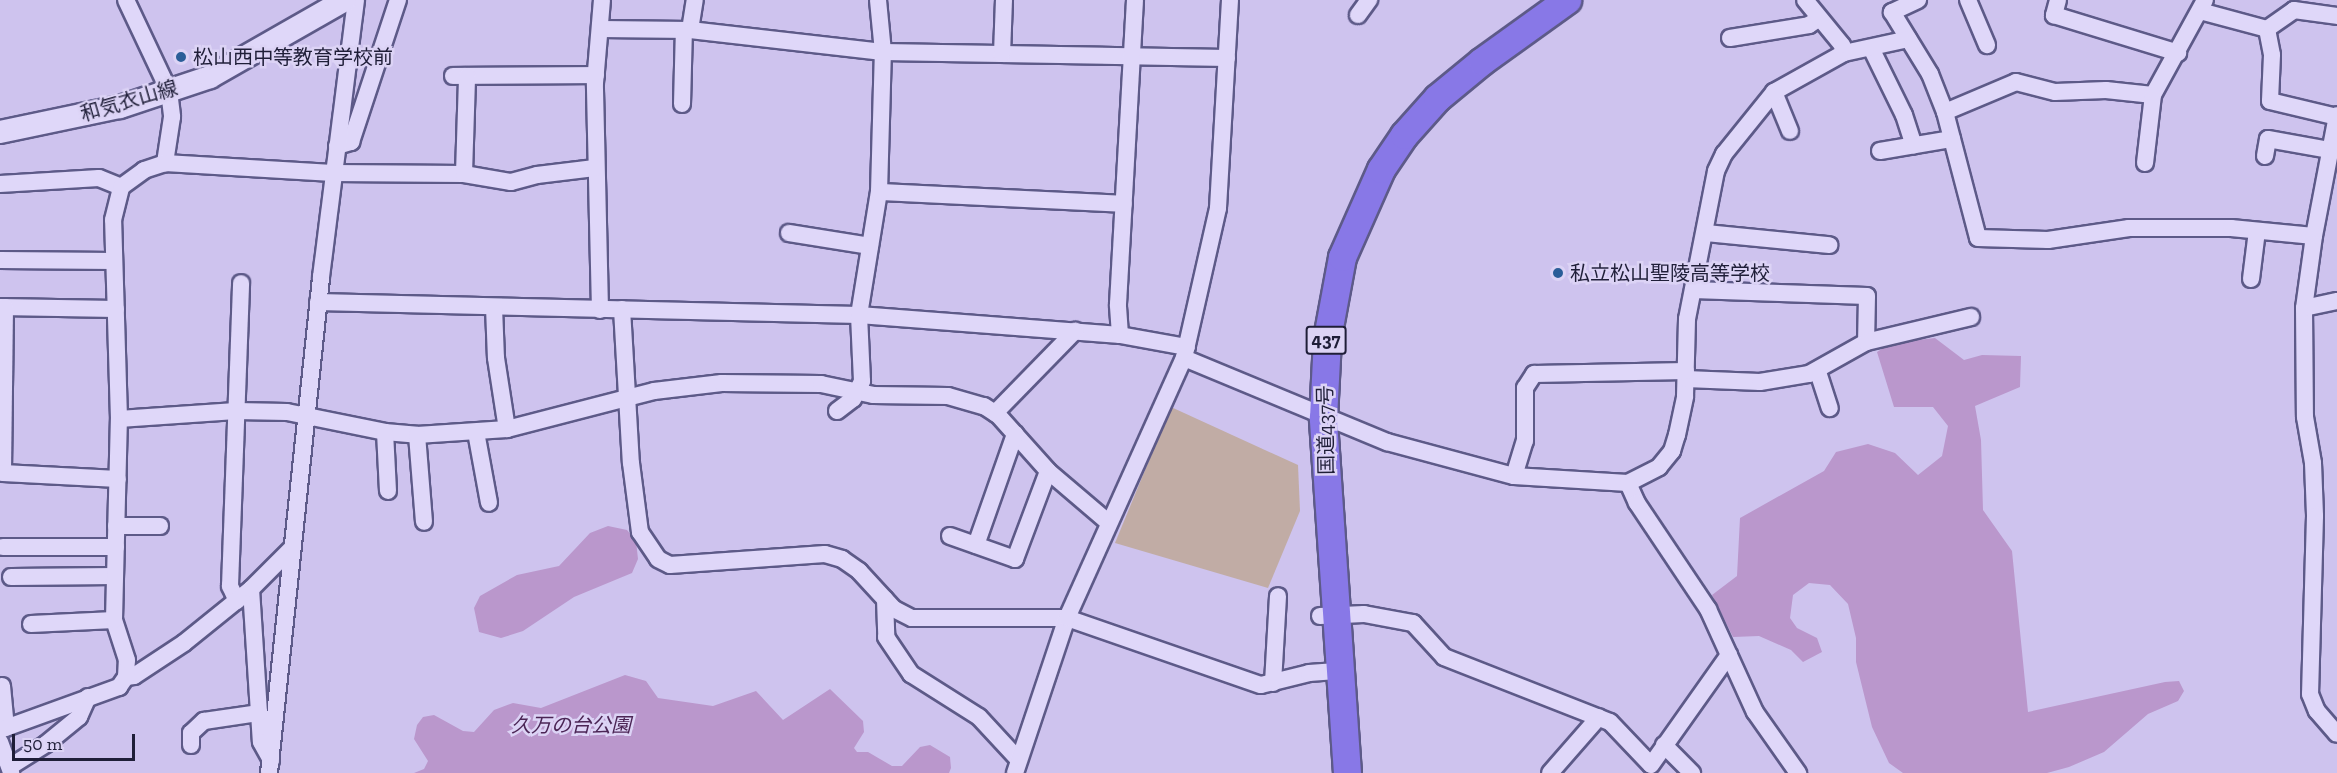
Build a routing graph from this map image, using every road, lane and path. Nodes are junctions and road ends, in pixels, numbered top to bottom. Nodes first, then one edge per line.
1 (126, 0) edge
2 (345, 0) edge
3 (356, 0) edge
4 (398, 0) edge
5 (602, 0) edge
6 (695, 0) edge
7 (878, 0) edge
8 (1004, 0) edge
9 (1135, 0) edge
10 (1230, 0) edge
11 (1369, 0) edge
12 (1540, 0) edge
13 (1567, 0) edge
14 (1805, 0) edge
15 (1918, 0) edge
16 (1968, 0) edge
17 (2058, 0) edge
18 (2203, 6) edge
19 (1358, 15) dead end
20 (2337, 16) edge
21 (1818, 19) junction
22 (601, 29) junction
23 (2267, 29) junction
24 (687, 30) junction
25 (1730, 38) dead end
26 (1909, 39) junction
27 (1987, 45) dead end
28 (1872, 50) junction
29 (884, 52) junction
30 (1844, 53) junction
31 (2178, 53) junction
32 (1002, 54) junction
33 (1132, 56) junction
34 (1227, 57) junction
35 (596, 75) junction
36 (169, 91) junction
37 (1774, 92) junction
38 (2153, 95) junction
39 (682, 104) dead end
40 (1945, 112) junction
41 (2337, 116) edge
42 (1790, 131) dead end
43 (0, 132) edge
44 (1952, 139) junction
45 (1914, 145) junction
46 (337, 146) junction
47 (2330, 150) junction
48 (1880, 151) dead end
49 (2265, 156) dead end
50 (165, 163) junction
51 (2145, 163) dead end
52 (595, 168) junction
53 (333, 173) junction
54 (464, 174) junction
55 (0, 184) edge
56 (121, 187) junction
57 (879, 192) junction
58 (1124, 204) junction
59 (2257, 231) junction
60 (789, 232) dead end
61 (1706, 233) junction
62 (2314, 236) junction
63 (1829, 245) dead end
64 (870, 246) junction
65 (0, 260) edge
66 (114, 261) junction
67 (2251, 279) dead end
68 (241, 283) dead end
69 (1693, 290) junction
70 (2337, 301) edge
71 (318, 302) junction
72 (2, 307) edge
73 (494, 307) junction
74 (2304, 308) junction
75 (116, 309) junction
76 (622, 309) junction
77 (600, 310) junction
78 (859, 315) junction
79 (1971, 317) dead end
80 (1075, 331) junction
81 (1120, 335) junction
82 (1866, 342) junction
83 (1186, 353) junction
84 (1818, 372) junction
85 (1686, 375) junction
86 (858, 392) junction
87 (628, 398) junction
88 (1830, 408) dead end
89 (236, 411) junction
90 (837, 411) dead end
91 (306, 413) junction
92 (995, 413) junction
93 (1316, 415) junction
94 (119, 419) junction
95 (507, 429) junction
96 (385, 432) junction
97 (476, 432) junction
98 (1015, 434) junction
99 (417, 435) junction
100 (2, 440) edge
101 (1048, 471) junction
102 (1514, 476) junction
103 (118, 479) junction
104 (1628, 483) junction
105 (388, 491) dead end
106 (489, 503) dead end
107 (424, 522) dead end
108 (1109, 524) junction
109 (117, 525) junction
110 (160, 526) dead end
111 (950, 536) dead end
112 (976, 545) junction
113 (3, 547) dead end
114 (116, 547) junction
115 (291, 549) junction
116 (115, 576) junction
117 (11, 577) dead end
118 (251, 590) junction
119 (1278, 596) dead end
120 (885, 598) junction
121 (237, 601) junction
122 (1328, 615) junction
123 (1066, 618) junction
124 (114, 620) junction
125 (31, 624) dead end
126 (1729, 655) junction
127 (1332, 672) junction
128 (126, 677) junction
129 (1273, 683) junction
130 (2, 686) dead end
131 (88, 697) junction
132 (259, 713) junction
133 (1599, 717) junction
134 (2, 734) edge
135 (2337, 734) edge
136 (191, 745) dead end
137 (1664, 745) junction
138 (1016, 766) edge
139 (270, 767) edge
140 (11, 769) edge
141 (1647, 769) edge
142 (1332, 773) edge
143 (1347, 773) edge
144 (1550, 773) edge
145 (1692, 773) edge
146 (1798, 773) edge

1 - 36 street
2 - 36 main road, 和気衣山線
3 - 46 street
4 - 46 street
5 - 22 street
6 - 24 street
7 - 29 street
8 - 32 street
9 - 33 street
10 - 34 street
11 - 19 street
12 - 93 highway, 国道437号 / 437
13 - 93 highway, 国道437号 / 437
14 - 21 street
15 - 26 street
16 - 27 street
17 - 31 street
18 - 23 street
18 - 31 street
20 - 23 street
21 - 25 street
21 - 30 street
22 - 24 street
22 - 35 street
23 - 41 street
24 - 29 street
24 - 39 street
26 - 28 street
26 - 40 street
28 - 30 street
28 - 45 street
29 - 32 street
29 - 57 street
30 - 37 street
31 - 38 street
32 - 33 street
33 - 34 street
33 - 58 street
34 - 83 street
35 - 52 street
35 - 54 street
36 - 43 main road, 和気衣山線
36 - 50 street
37 - 42 street
37 - 61 street
38 - 40 street
38 - 51 street
40 - 44 street
41 - 47 street
44 - 45 street
44 - 59 street
45 - 48 street
46 - 53 street
47 - 49 street
47 - 62 street
50 - 53 street
50 - 56 street
52 - 54 street
52 - 77 street
53 - 54 street
53 - 71 street
55 - 56 street
56 - 66 street
57 - 58 street
57 - 64 street
58 - 81 street
59 - 62 street
59 - 67 street
60 - 64 street
61 - 63 street
61 - 69 street
62 - 74 street
64 - 78 street
65 - 66 street
66 - 75 street
68 - 89 street
69 - 82 street
69 - 85 street
70 - 74 street
71 - 73 street
71 - 91 street
72 - 75 street
72 - 100 street
73 - 77 street
73 - 95 street
74 - 135 street
75 - 94 street
76 - 77 street
76 - 78 street
76 - 87 street
78 - 80 street
78 - 86 street
79 - 82 street
80 - 81 street
80 - 92 street
81 - 83 street
82 - 84 street
83 - 93 street
83 - 108 street
84 - 85 street
84 - 88 street
85 - 102 street
85 - 104 street
86 - 87 street
86 - 90 street
86 - 92 street
87 - 95 street
87 - 120 street
89 - 91 street
89 - 94 street
89 - 121 street
91 - 96 street
91 - 115 street
92 - 98 street
93 - 102 street
93 - 122 highway, 国道437号 / 437
94 - 103 street
95 - 97 street
96 - 99 street
96 - 105 street
97 - 99 street
97 - 106 street
98 - 101 street
98 - 112 street
99 - 107 street
100 - 103 street
101 - 108 street
101 - 112 street
102 - 104 street
103 - 109 street
104 - 126 street
108 - 123 street
109 - 110 street
109 - 114 street
111 - 112 street
113 - 114 street
114 - 116 street
115 - 118 street
115 - 139 street
116 - 117 street
116 - 124 street
118 - 121 street
118 - 132 street
119 - 129 street
120 - 123 street
120 - 138 street
121 - 128 street
122 - 127 highway, 国道437号 / 437
122 - 133 street
123 - 129 street
123 - 138 street
124 - 125 street
124 - 128 street
126 - 137 street
126 - 146 street
127 - 129 street
127 - 142 highway, 国道437号 / 437
127 - 143 highway, 国道437号 / 437
128 - 131 street
130 - 134 street
131 - 134 street
131 - 140 street
132 - 136 street
132 - 139 street
133 - 141 street
133 - 144 street
134 - 140 street
137 - 141 street
137 - 145 street

